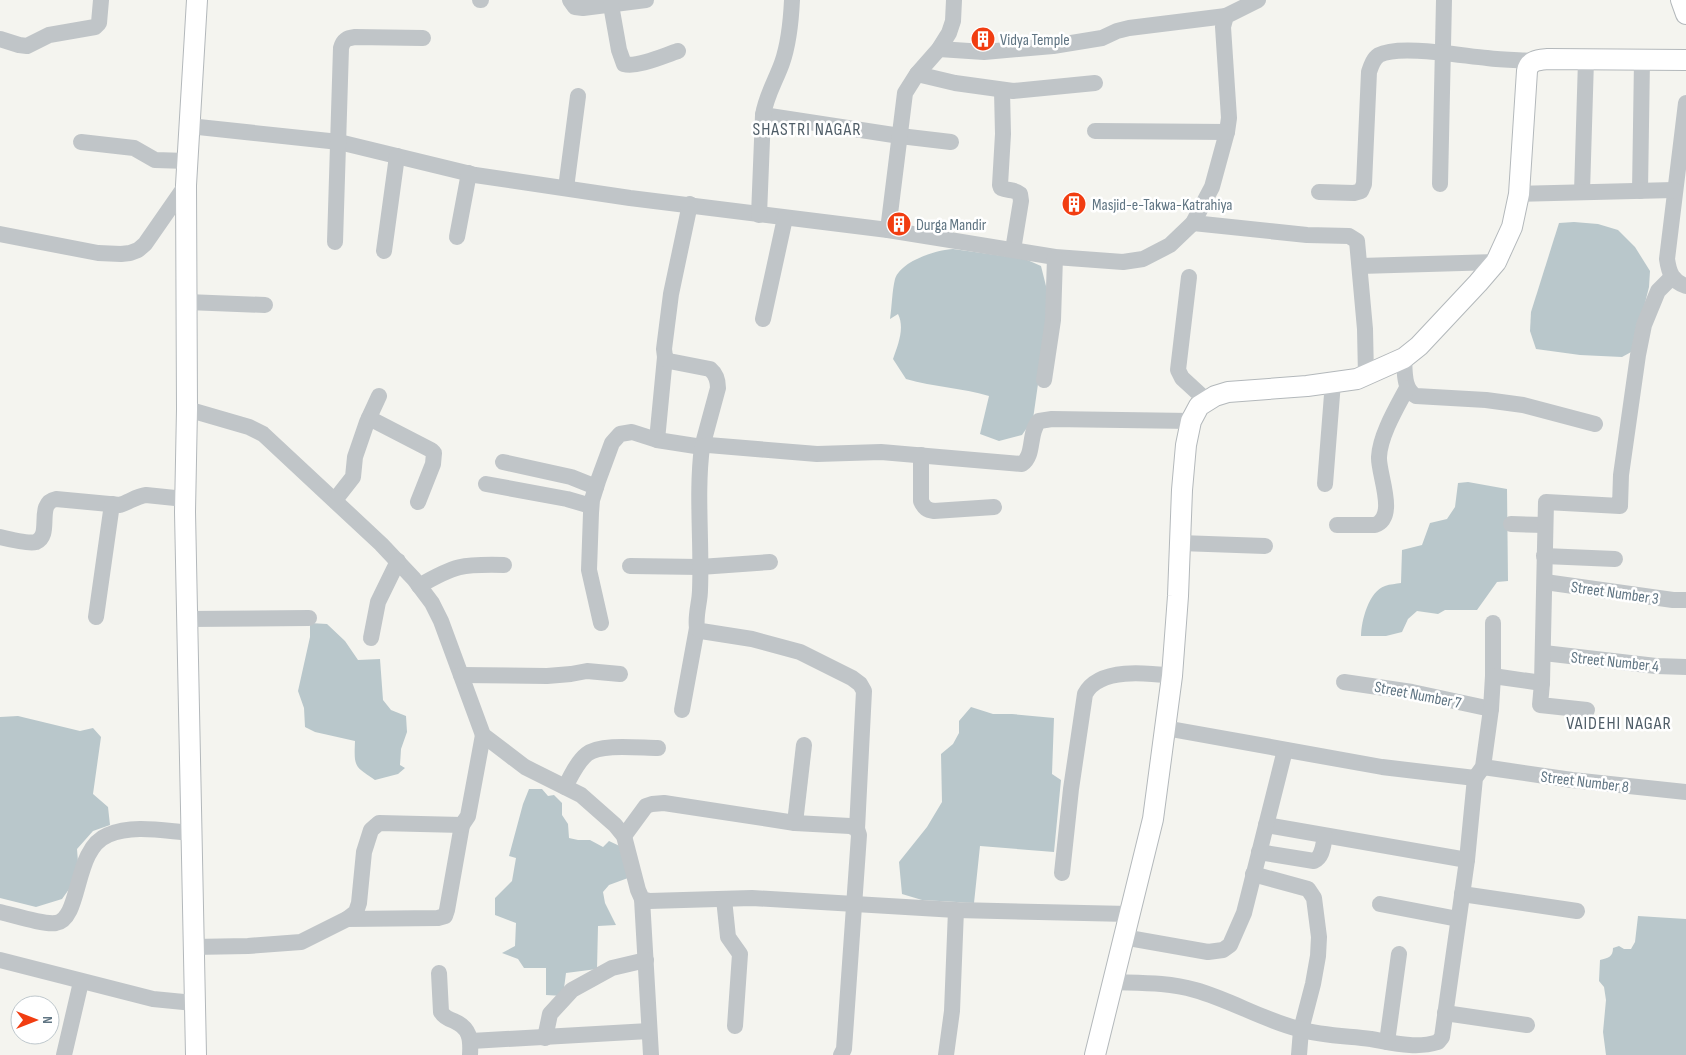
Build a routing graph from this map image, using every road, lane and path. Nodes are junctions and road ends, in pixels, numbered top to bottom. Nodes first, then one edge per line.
1 (100, 0) edge
2 (197, 0) edge
3 (570, 0) edge
4 (646, 0) edge
5 (792, 0) edge
6 (954, 0) edge
7 (1258, 0) edge
8 (1444, 0) edge
9 (1681, 0) edge
10 (611, 4) junction
11 (1686, 14) edge
12 (1226, 16) junction
13 (423, 38) dead end
14 (0, 39) edge
15 (939, 49) junction
16 (678, 51) dead end
17 (1444, 54) junction
18 (1586, 60) junction
19 (1642, 60) junction
20 (1686, 60) edge
21 (1534, 61) junction
22 (917, 74) junction
23 (1095, 83) dead end
24 (1002, 90) junction
25 (578, 96) dead end
26 (1686, 104) edge
27 (763, 115) junction
28 (189, 126) junction
29 (1095, 131) dead end
30 (1227, 132) junction
31 (900, 136) junction
32 (81, 142) dead end
33 (339, 142) junction
34 (951, 142) dead end
35 (397, 156) junction
36 (1683, 156) edge
37 (187, 161) junction
38 (469, 173) junction
39 (1440, 184) dead end
40 (186, 185) junction
41 (566, 188) junction
42 (1674, 190) junction
43 (1640, 191) junction
44 (1319, 192) dead end
45 (1582, 192) junction
46 (1519, 194) junction
47 (690, 204) junction
48 (758, 215) junction
49 (785, 218) junction
50 (1193, 222) junction
51 (888, 230) junction
52 (0, 234) edge
53 (457, 237) dead end
54 (335, 242) dead end
55 (1013, 250) junction
56 (384, 251) dead end
57 (1055, 256) junction
58 (1496, 262) junction
59 (1360, 266) junction
60 (1189, 277) dead end
61 (1679, 281) edge
62 (187, 302) junction
63 (265, 305) dead end
64 (763, 319) dead end
65 (665, 357) junction
66 (1404, 358) junction
67 (1366, 376) junction
68 (1044, 380) dead end
69 (1333, 382) junction
70 (1407, 388) junction
71 (380, 396) dead end
72 (1207, 401) junction
73 (187, 409) junction
74 (369, 418) junction
75 (1191, 421) junction
76 (1595, 424) dead end
77 (657, 440) junction
78 (702, 446) junction
79 (921, 455) junction
80 (503, 462) dead end
81 (486, 484) dead end
82 (1325, 484) dead end
83 (596, 487) junction
84 (186, 499) junction
85 (335, 500) junction
86 (418, 502) dead end
87 (112, 504) junction
88 (591, 506) junction
89 (994, 507) dead end
90 (1511, 524) dead end
91 (1338, 525) dead end
92 (1545, 525) junction
93 (0, 537) edge
94 (1180, 543) junction
95 (1265, 546) dead end
96 (1544, 556) junction
97 (1615, 559) dead end
98 (398, 561) junction
99 (770, 562) dead end
100 (504, 565) dead end
101 (630, 566) dead end
102 (700, 567) junction
103 (1545, 582) junction
104 (419, 586) junction
105 (1686, 600) edge
106 (96, 617) dead end
107 (309, 618) dead end
108 (188, 619) junction
109 (602, 623) dead end
110 (1492, 623) dead end
111 (697, 628) junction
112 (371, 638) dead end
113 (1544, 653) junction
114 (1686, 667) edge
115 (620, 674) dead end
116 (461, 675) junction
117 (1172, 676) junction
118 (1493, 676) junction
119 (1344, 682) dead end
120 (1542, 684) junction
121 (1491, 709) junction
122 (682, 710) dead end
123 (1587, 710) dead end
124 (1165, 728) junction
125 (483, 736) junction
126 (804, 745) dead end
127 (658, 748) dead end
128 (1285, 750) junction
129 (1479, 772) junction
130 (565, 787) junction
131 (1686, 792) edge
132 (795, 824) junction
133 (462, 825) junction
134 (1266, 825) junction
135 (857, 829) junction
136 (191, 833) junction
137 (624, 836) junction
138 (1325, 836) junction
139 (1259, 852) junction
140 (1467, 860) junction
141 (1062, 873) dead end
142 (1253, 874) junction
143 (1462, 894) junction
144 (642, 899) junction
145 (724, 899) junction
146 (854, 904) junction
147 (1380, 904) dead end
148 (956, 910) junction
149 (1577, 911) dead end
150 (0, 912) edge
151 (1129, 914) junction
152 (347, 919) junction
153 (1458, 919) junction
154 (1123, 937) junction
155 (193, 947) junction
156 (1399, 954) dead end
157 (0, 960) edge
158 (646, 960) junction
159 (439, 973) dead end
160 (81, 982) junction
161 (1112, 982) junction
162 (194, 1003) junction
163 (1445, 1013) junction
164 (1527, 1025) dead end
165 (735, 1026) dead end
166 (1300, 1030) junction
167 (649, 1031) junction
168 (545, 1038) junction
169 (1387, 1042) junction
170 (471, 1048) edge
171 (1406, 1050) edge
172 (64, 1055) edge
173 (196, 1055) edge
174 (651, 1055) edge
175 (841, 1055) edge
176 (946, 1055) edge
177 (1095, 1055) edge
178 (1299, 1055) edge

1 - 14 street
2 - 28 main road
3 - 10 street
4 - 10 street
5 - 27 street
6 - 15 street
7 - 12 street
8 - 17 street
9 - 11 main road
10 - 16 street
12 - 15 street
12 - 30 street
13 - 33 street
15 - 22 street
17 - 21 street
17 - 39 street
17 - 44 street
18 - 19 main road
18 - 21 main road
18 - 45 street
19 - 20 main road
19 - 43 street
21 - 46 main road
22 - 24 street
22 - 31 street
23 - 24 street
24 - 55 street
25 - 41 street
26 - 36 street
27 - 31 street
27 - 48 street
28 - 33 street
28 - 37 main road
29 - 30 street
30 - 50 street
31 - 34 street
31 - 51 street
32 - 37 street
33 - 35 street
33 - 54 street
35 - 38 street
35 - 56 street
36 - 42 street
37 - 40 main road
38 - 41 street
38 - 53 street
40 - 52 street
40 - 62 main road
41 - 47 street
42 - 43 street
42 - 61 street
43 - 45 street
45 - 46 street
46 - 58 main road
47 - 48 street
47 - 65 street
48 - 49 street
49 - 51 street
49 - 64 street
50 - 57 street
50 - 59 street
51 - 55 street
55 - 57 street
57 - 68 street
58 - 59 street
58 - 66 main road
59 - 67 street
60 - 72 street
61 - 92 street
62 - 63 street
62 - 73 main road
65 - 77 street
65 - 78 street
66 - 67 main road
66 - 70 street
67 - 69 main road
69 - 72 main road
69 - 82 street
70 - 76 street
70 - 91 street
71 - 74 street
72 - 75 main road
73 - 84 main road
73 - 85 street
74 - 85 street
74 - 86 street
75 - 79 street
75 - 94 main road
77 - 78 street
77 - 83 street
78 - 79 street
78 - 102 street
79 - 89 street
80 - 83 street
81 - 88 street
83 - 88 street
84 - 87 street
84 - 108 main road
85 - 98 street
87 - 93 street
87 - 106 street
88 - 109 street
90 - 92 street
92 - 96 street
94 - 95 street
94 - 117 main road
96 - 97 street
96 - 103 street
98 - 104 street
98 - 112 street
99 - 102 street
100 - 104 street
101 - 102 street
102 - 111 street
103 - 105 street, Street Number 3
103 - 113 street
104 - 116 street
107 - 108 street
108 - 136 main road
110 - 118 street
111 - 122 street
111 - 135 street
113 - 114 street, Street Number 4
113 - 120 street
115 - 116 street
116 - 125 street
117 - 124 main road
117 - 141 street
118 - 120 street
118 - 121 street
119 - 121 street, Street Number 7
120 - 123 street
121 - 129 street
124 - 128 street, Street Number 8
124 - 151 main road
125 - 130 street
125 - 133 street
126 - 132 street
127 - 130 street
128 - 129 street, Street Number 8
128 - 134 street
129 - 131 street, Street Number 8
129 - 140 street
130 - 137 street
132 - 135 street
132 - 137 street
133 - 152 street
133 - 152 street
134 - 138 street
134 - 139 street
135 - 146 street
136 - 150 street
136 - 155 main road
137 - 144 street
138 - 139 street
138 - 140 street
139 - 142 street
140 - 143 street
142 - 154 street
142 - 166 street
143 - 149 street
143 - 153 street
144 - 145 street
144 - 158 street
145 - 146 street
145 - 165 street
146 - 148 street
146 - 175 street
147 - 153 street
148 - 151 street
148 - 176 street
151 - 154 main road
152 - 155 street
153 - 163 street
154 - 161 main road
155 - 162 main road
156 - 169 street
157 - 160 street
158 - 167 street
158 - 168 street
159 - 170 street
160 - 162 street
160 - 172 street
161 - 166 street
161 - 177 main road
162 - 173 main road
163 - 164 street
163 - 171 street
166 - 169 street
166 - 178 street
167 - 168 street
167 - 174 street
168 - 170 street
169 - 171 street

